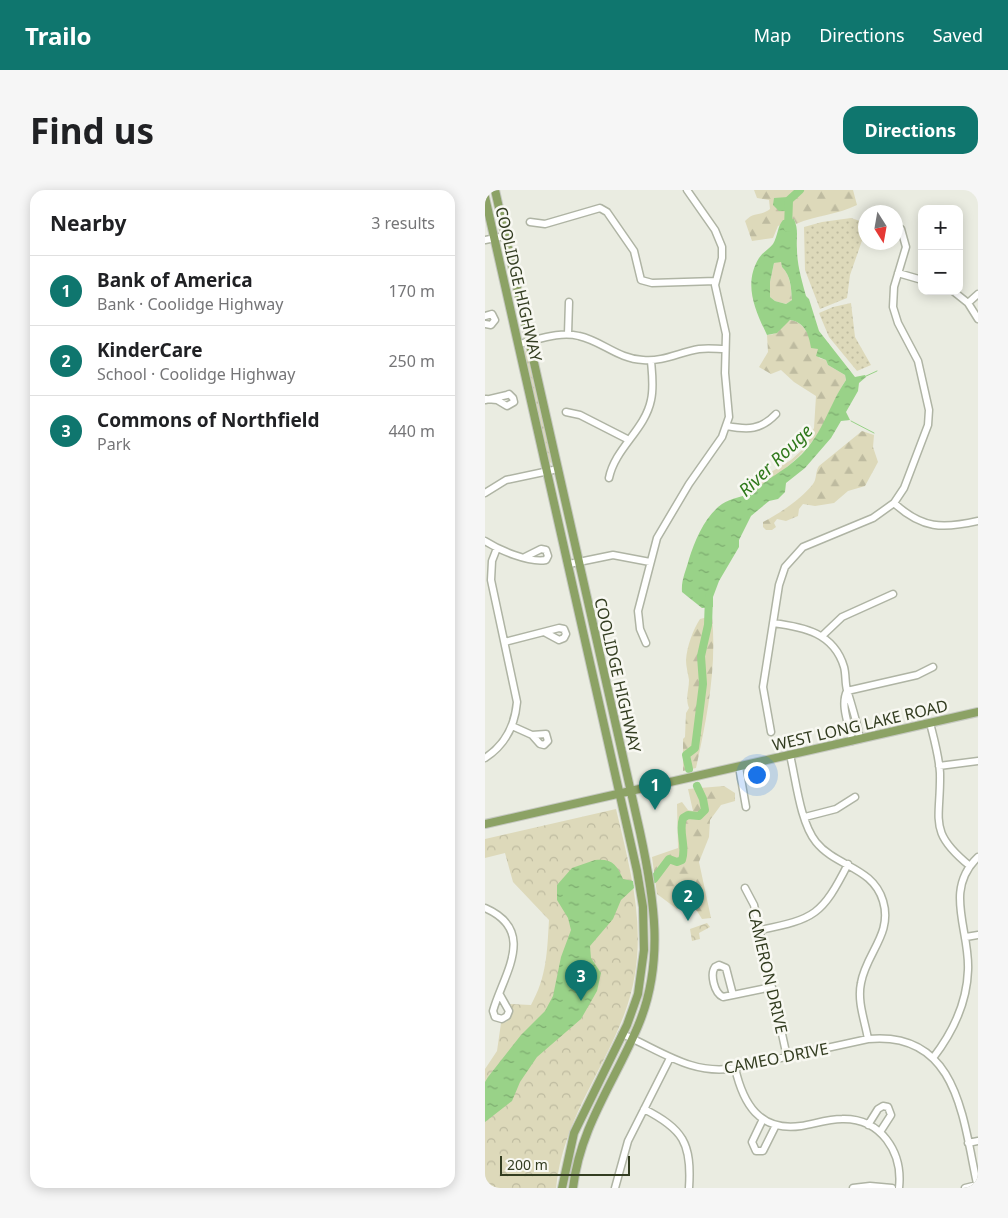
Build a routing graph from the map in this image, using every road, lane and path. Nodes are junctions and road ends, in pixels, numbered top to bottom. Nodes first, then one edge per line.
1 (495, 190) edge
2 (687, 190) edge
3 (485, 198) edge
4 (530, 222) dead end
5 (505, 236) junction
6 (903, 237) edge
7 (495, 238) junction
8 (485, 240) edge
9 (898, 273) junction
10 (918, 279) edge
11 (716, 282) junction
12 (978, 294) edge
13 (958, 295) edge
14 (569, 302) dead end
15 (969, 303) junction
16 (485, 316) edge
17 (978, 319) edge
18 (485, 324) edge
19 (568, 334) junction
20 (529, 341) junction
21 (519, 344) junction
22 (725, 349) junction
23 (651, 361) junction
24 (566, 412) dead end
25 (776, 414) dead end
26 (727, 426) junction
27 (629, 440) junction
28 (558, 468) junction
29 (547, 471) junction
30 (609, 478) dead end
31 (485, 493) edge
32 (894, 503) junction
33 (978, 521) edge
34 (485, 541) edge
35 (497, 548) junction
36 (525, 557) dead end
37 (579, 562) junction
38 (650, 562) junction
39 (569, 564) junction
40 (893, 594) dead end
41 (773, 623) junction
42 (546, 633) dead end
43 (823, 636) junction
44 (505, 642) junction
45 (646, 643) dead end
46 (933, 668) dead end
47 (847, 691) junction
48 (978, 712) edge
49 (603, 722) junction
50 (930, 723) junction
51 (615, 725) junction
52 (512, 726) junction
53 (771, 732) dead end
54 (532, 734) dead end
55 (607, 736) junction
56 (856, 740) junction
57 (619, 742) junction
58 (790, 755) junction
59 (485, 758) edge
60 (978, 761) edge
61 (939, 766) junction
62 (739, 767) junction
63 (631, 791) junction
64 (619, 794) junction
65 (855, 797) dead end
66 (746, 807) dead end
67 (805, 817) junction
68 (485, 824) edge
69 (633, 856) junction
70 (645, 857) junction
71 (978, 857) edge
72 (847, 864) junction
73 (970, 866) junction
74 (637, 871) junction
75 (648, 872) junction
76 (745, 888) dead end
77 (485, 908) edge
78 (760, 930) junction
79 (978, 935) edge
80 (966, 937) junction
81 (772, 987) junction
82 (500, 995) dead end
83 (733, 995) junction
84 (622, 1034) junction
85 (632, 1038) junction
86 (868, 1039) junction
87 (787, 1057) junction
88 (670, 1058) junction
89 (933, 1058) junction
90 (735, 1068) junction
91 (644, 1109) junction
92 (763, 1119) junction
93 (776, 1125) junction
94 (868, 1125) junction
95 (880, 1132) junction
96 (978, 1141) edge
97 (968, 1143) junction
98 (977, 1187) edge
99 (562, 1188) edge
100 (573, 1188) edge
101 (615, 1188) edge
102 (689, 1188) edge
103 (853, 1188) edge
104 (892, 1188) edge
105 (899, 1188) edge
106 (965, 1188) edge

1 - 5 main road, COOLIDGE HIGHWAY
2 - 11 street
3 - 7 main road, COOLIDGE HIGHWAY
4 - 11 street
5 - 7 street
5 - 20 main road, COOLIDGE HIGHWAY
6 - 9 street
7 - 8 street
7 - 21 main road, COOLIDGE HIGHWAY
9 - 10 street
9 - 32 street
11 - 22 street
12 - 15 street
13 - 15 street
14 - 19 street
15 - 17 street
16 - 18 street
19 - 20 street
19 - 23 street
20 - 21 street
20 - 28 main road, COOLIDGE HIGHWAY
21 - 29 main road, COOLIDGE HIGHWAY
22 - 23 street
22 - 26 street
23 - 27 street
24 - 27 street
25 - 26 street
26 - 38 street
27 - 30 street
28 - 29 street
28 - 37 main road, COOLIDGE HIGHWAY
29 - 31 street
29 - 39 main road, COOLIDGE HIGHWAY
32 - 33 street
32 - 41 street
34 - 35 street
35 - 36 street
35 - 44 street
37 - 38 street
37 - 39 street
37 - 51 main road, COOLIDGE HIGHWAY
38 - 45 street
39 - 49 main road, COOLIDGE HIGHWAY
40 - 43 street
41 - 43 street
41 - 53 street
42 - 44 street
43 - 47 street
44 - 52 street
46 - 47 street
47 - 56 street
48 - 50 main road, WEST LONG LAKE ROAD
49 - 51 main road
49 - 55 main road, COOLIDGE HIGHWAY
50 - 56 main road, WEST LONG LAKE ROAD
50 - 61 street
51 - 57 main road, COOLIDGE HIGHWAY
52 - 54 street
52 - 59 street
55 - 57 main road
55 - 64 main road, COOLIDGE HIGHWAY
56 - 58 main road, WEST LONG LAKE ROAD
57 - 63 main road, COOLIDGE HIGHWAY
58 - 62 main road, WEST LONG LAKE ROAD
58 - 67 street
60 - 61 street
61 - 73 street
62 - 63 main road, WEST LONG LAKE ROAD
62 - 66 street
63 - 64 main road, WEST LONG LAKE ROAD
63 - 70 main road, COOLIDGE HIGHWAY
64 - 68 main road, WEST LONG LAKE ROAD
64 - 69 main road, COOLIDGE HIGHWAY
65 - 67 street
67 - 72 street
69 - 70 main road
69 - 74 main road, COOLIDGE HIGHWAY
70 - 75 main road, COOLIDGE HIGHWAY
71 - 73 street
72 - 78 street
72 - 86 street
73 - 80 street
74 - 75 main road
74 - 84 main road, COOLIDGE HIGHWAY
75 - 85 main road, COOLIDGE HIGHWAY
76 - 78 street, CAMERON DRIVE
77 - 82 street
78 - 81 street, CAMERON DRIVE
79 - 80 street
80 - 89 street
81 - 83 street
81 - 87 street, CAMERON DRIVE
83 - 83 street
84 - 85 street, CAMEO DRIVE
84 - 99 main road, COOLIDGE HIGHWAY
85 - 88 street, CAMEO DRIVE
85 - 100 main road, COOLIDGE HIGHWAY
86 - 87 street, CAMEO DRIVE
86 - 89 street, CAMEO DRIVE
87 - 90 street, CAMEO DRIVE
88 - 90 street, CAMEO DRIVE
88 - 91 street
89 - 97 street, CAMEO DRIVE
90 - 92 street
91 - 101 street
91 - 102 street
92 - 93 street
92 - 93 street
93 - 94 street
94 - 95 street
94 - 95 street
95 - 105 street
96 - 97 street
97 - 98 street, CAMEO DRIVE
98 - 106 street
103 - 104 street

